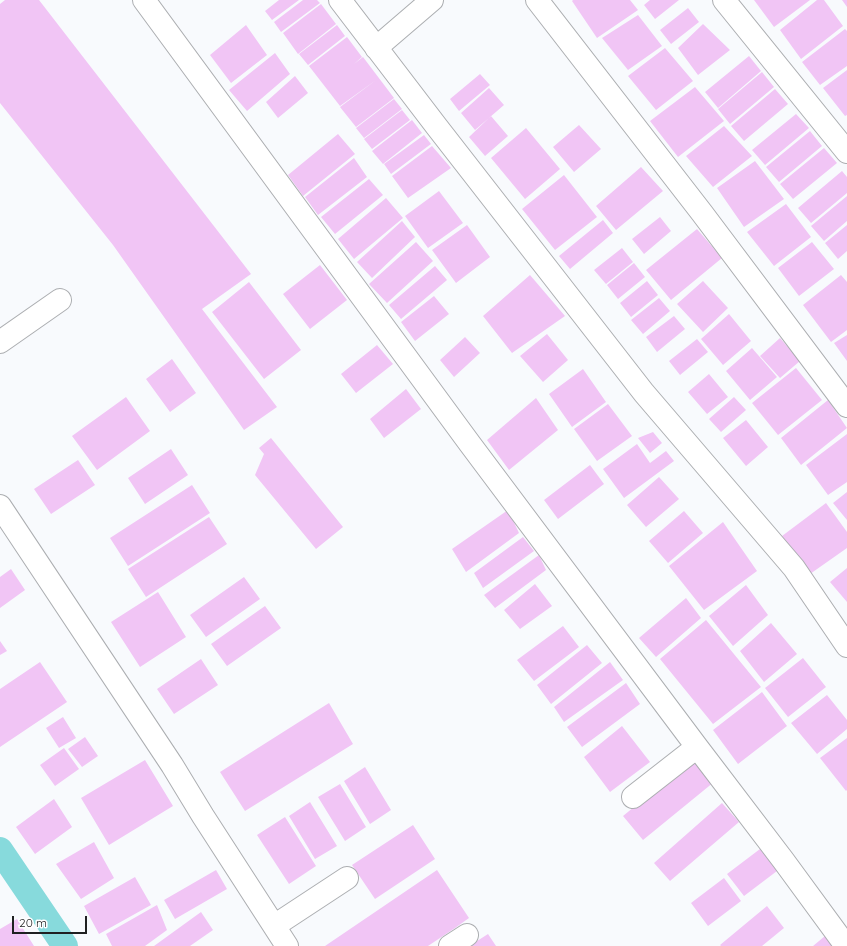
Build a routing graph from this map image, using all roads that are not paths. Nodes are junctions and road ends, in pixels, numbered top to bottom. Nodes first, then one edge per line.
1 (144, 0) edge
2 (340, 0) edge
3 (432, 0) edge
4 (537, 0) edge
5 (724, 0) edge
6 (376, 48) junction
7 (847, 152) edge
8 (60, 300) dead end
9 (0, 342) edge
10 (847, 406) edge
11 (0, 506) edge
12 (847, 646) edge
13 (697, 747) junction
14 (633, 797) dead end
15 (347, 878) dead end
16 (274, 926) junction
17 (287, 946) edge
18 (846, 946) edge

1 - 13 street
2 - 6 street
3 - 6 street
4 - 10 street
5 - 7 street
6 - 12 street
8 - 9 street
11 - 16 street
13 - 14 street
13 - 18 street
15 - 16 street
16 - 17 street

